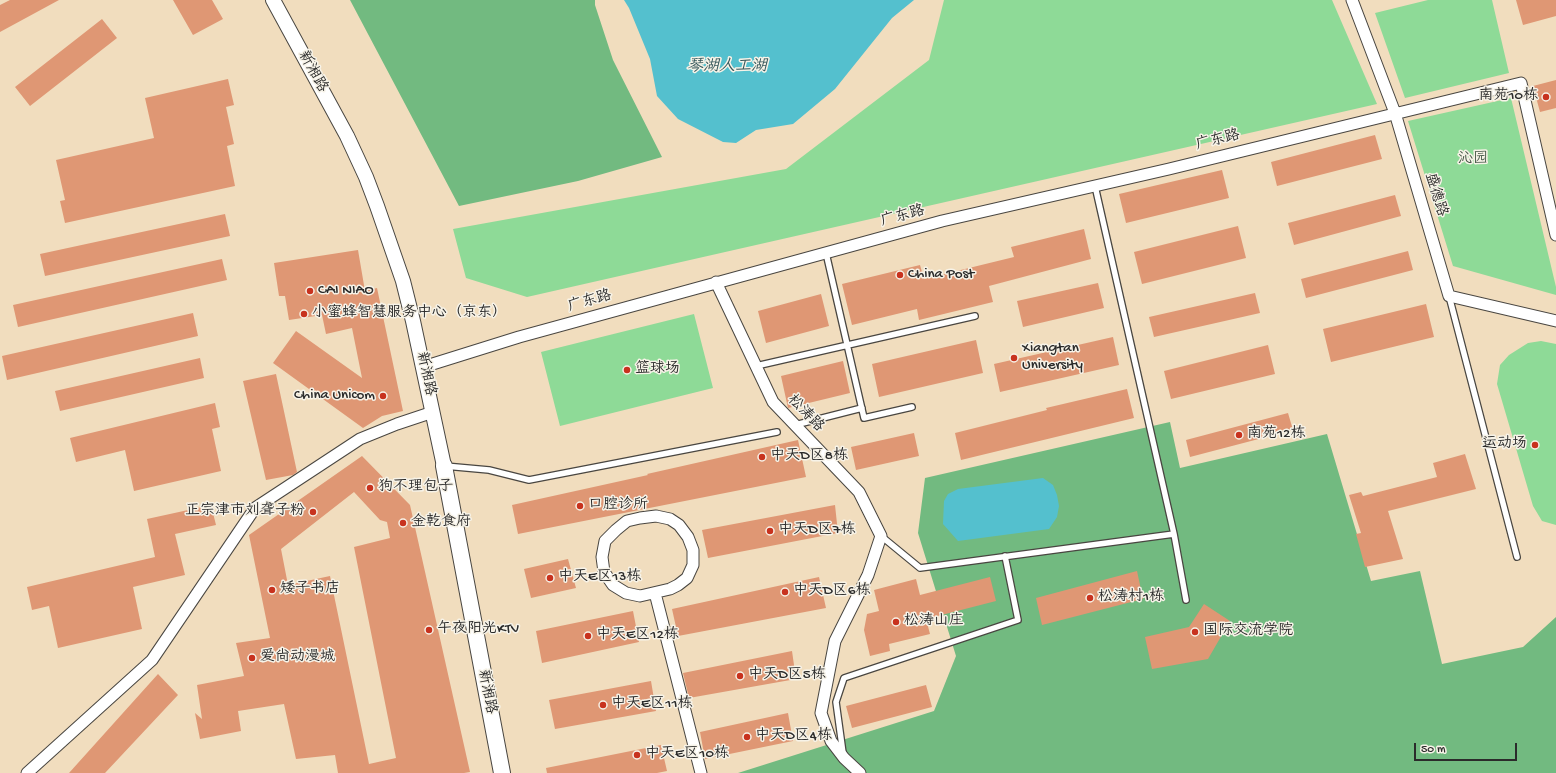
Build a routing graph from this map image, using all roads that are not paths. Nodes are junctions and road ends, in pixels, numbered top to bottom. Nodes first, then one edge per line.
1 (273, 0) edge
2 (1352, 0) edge
3 (1395, 113) junction
4 (1095, 186) junction
5 (1556, 235) edge
6 (826, 253) junction
7 (716, 282) junction
8 (1449, 296) junction
9 (975, 316) dead end
10 (1556, 321) edge
11 (847, 345) junction
12 (756, 366) junction
13 (423, 367) junction
14 (912, 407) dead end
15 (862, 408) junction
16 (433, 412) junction
17 (795, 425) junction
18 (777, 432) dead end
19 (444, 466) junction
20 (1174, 534) junction
21 (881, 536) junction
22 (1005, 556) junction
23 (1517, 557) dead end
24 (655, 593) junction
25 (1186, 600) dead end
26 (844, 758) junction
27 (27, 773) edge
28 (502, 773) edge
29 (701, 773) edge
30 (860, 773) edge

1 - 13 street, 新湘路
2 - 3 street, 盛德路
3 - 4 street, 广东路
3 - 5 street, 广东路
3 - 8 street, 盛德路
4 - 6 street, 广东路
4 - 20 lane
6 - 7 street, 广东路
6 - 11 lane
7 - 12 street, 松涛路
7 - 13 street, 广东路
8 - 10 street
8 - 23 lane
9 - 11 lane
11 - 12 lane
11 - 15 lane
12 - 17 street, 松涛路
13 - 16 street, 新湘路
14 - 15 lane
15 - 17 lane
16 - 19 street, 新湘路
16 - 27 street
17 - 21 street, 松涛路
18 - 19 lane
19 - 28 main road, 新湘路
20 - 22 lane
20 - 25 lane
21 - 22 lane
21 - 26 street
22 - 26 lane
24 - 24 street
24 - 29 street
26 - 30 street

